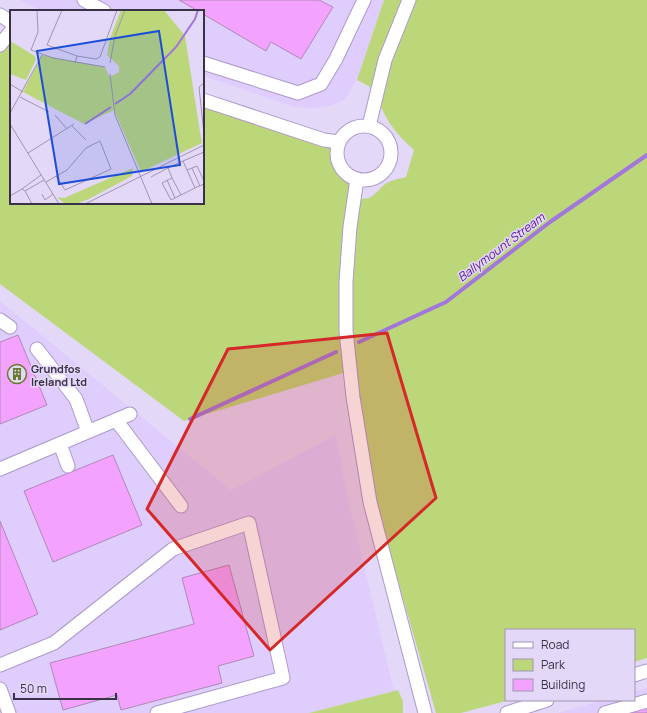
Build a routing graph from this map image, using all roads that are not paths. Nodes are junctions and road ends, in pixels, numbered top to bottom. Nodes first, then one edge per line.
1 (84, 0) edge
2 (364, 0) edge
3 (409, 0) edge
4 (102, 10) edge
5 (0, 15) edge
6 (10, 21) edge
7 (10, 32) edge
8 (0, 45) edge
9 (204, 63) edge
10 (204, 100) edge
11 (369, 126) junction
12 (339, 142) junction
13 (357, 179) junction
14 (37, 349) dead end
15 (130, 414) dead end
16 (116, 420) junction
17 (88, 432) junction
18 (60, 444) junction
19 (68, 466) dead end
20 (0, 469) edge
21 (181, 506) dead end
22 (0, 665) edge
23 (647, 671) edge
24 (635, 675) edge
25 (0, 689) edge
26 (544, 701) edge
27 (647, 701) edge
28 (9, 713) edge
29 (157, 713) edge
30 (425, 713) edge
31 (507, 713) edge
32 (605, 713) edge

1 - 4 street
2 - 9 street
3 - 11 street
5 - 6 street
7 - 8 street
10 - 12 street
11 - 12 street
11 - 13 street
12 - 13 street
13 - 30 street
14 - 17 street
15 - 16 street
16 - 17 street
16 - 21 street
17 - 18 street
18 - 19 street
18 - 20 street
22 - 29 street
23 - 24 street
25 - 28 street
26 - 31 street
27 - 32 street

